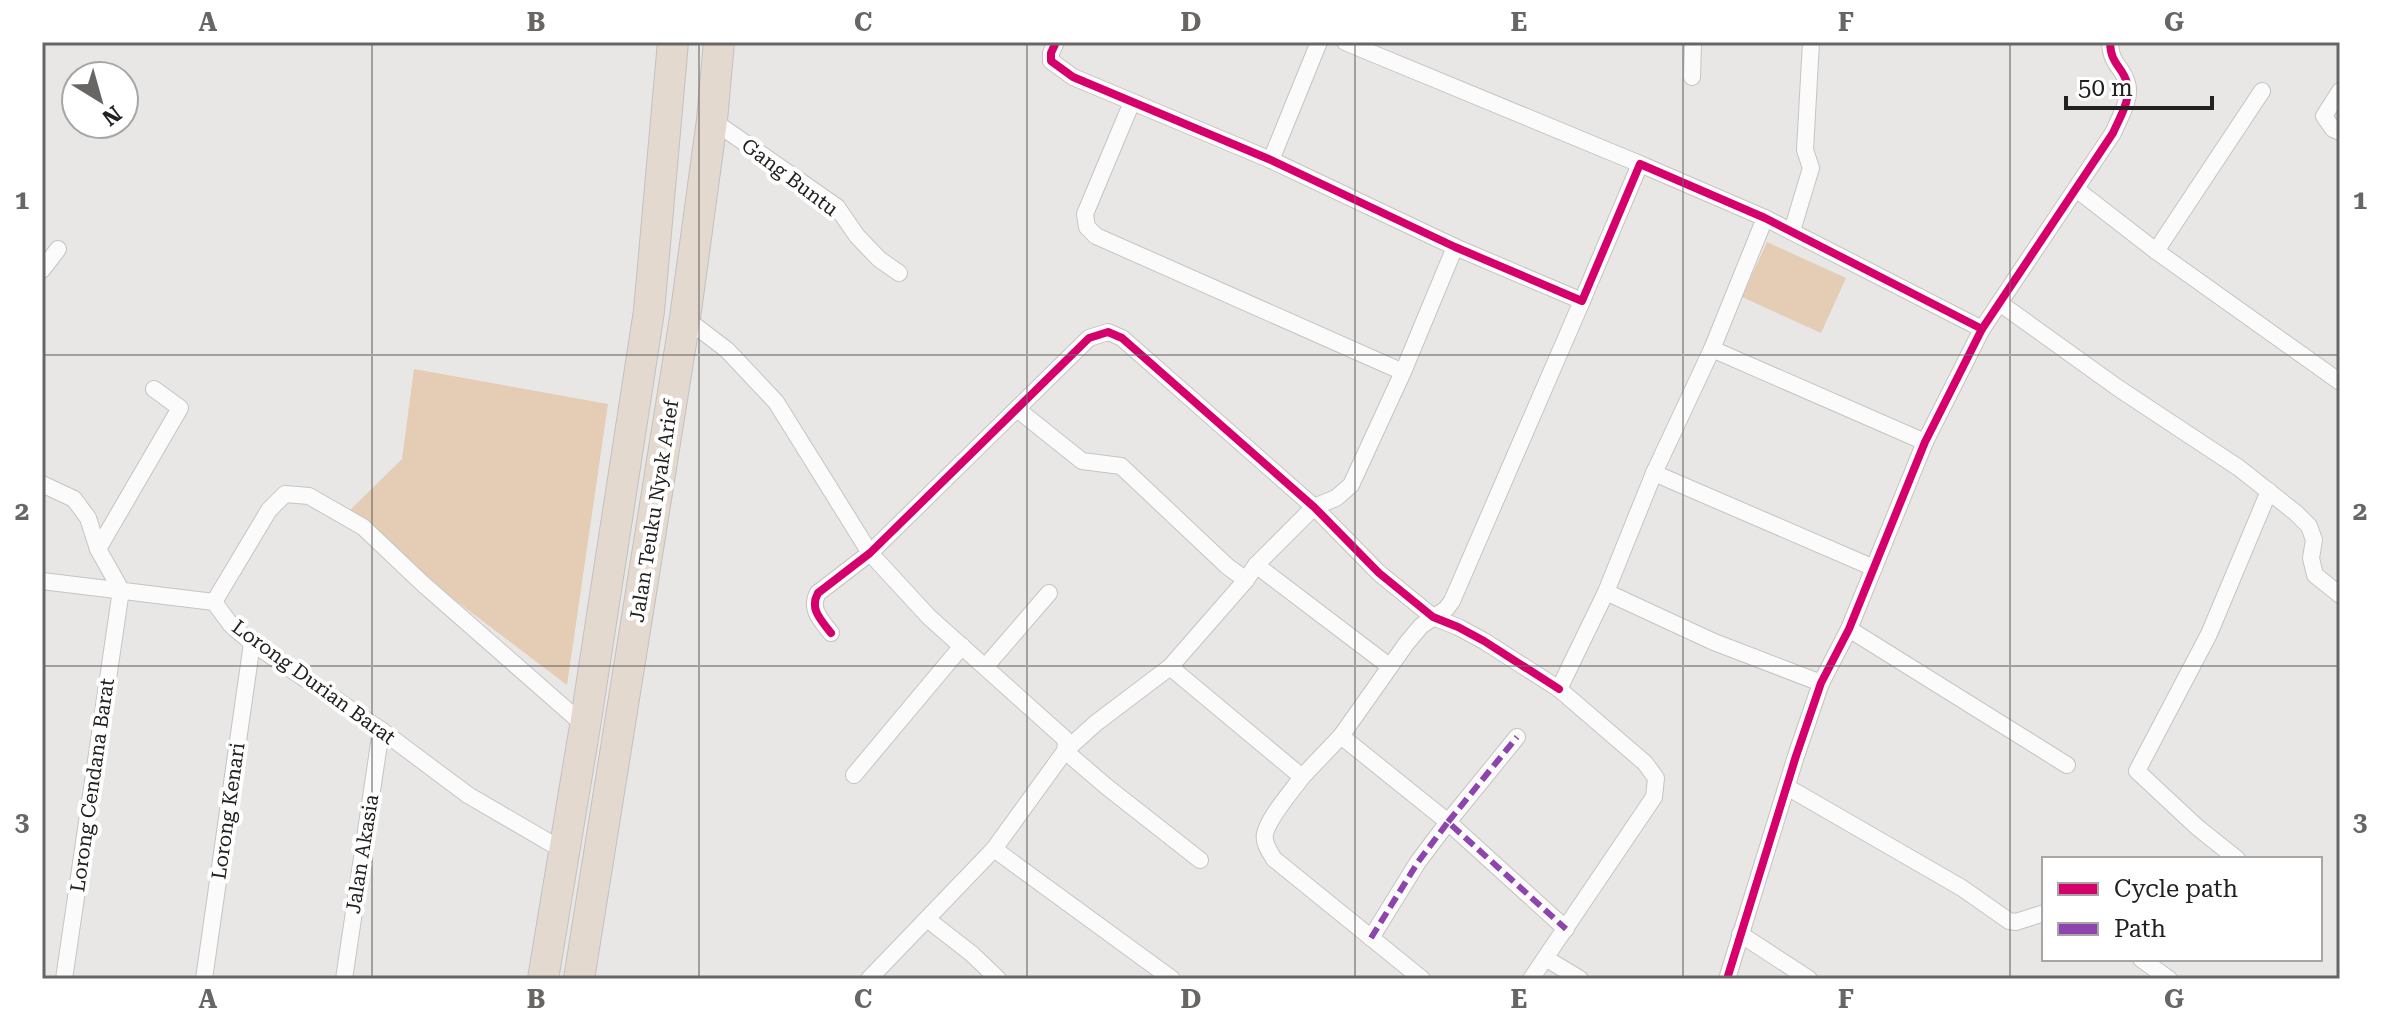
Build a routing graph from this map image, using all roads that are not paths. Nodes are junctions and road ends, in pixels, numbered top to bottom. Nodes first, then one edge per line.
1 (673, 42) edge
2 (719, 42) edge
3 (1056, 42) edge
4 (1319, 42) edge
5 (1345, 42) edge
6 (1693, 42) edge
7 (1700, 42) edge
8 (1811, 42) edge
9 (2110, 42) edge
10 (1692, 77) dead end
11 (2262, 91) dead end
12 (2340, 91) edge
13 (1132, 102) junction
14 (712, 120) junction
15 (2340, 132) edge
16 (1271, 160) junction
17 (1640, 164) junction
18 (2076, 189) junction
19 (1765, 218) junction
20 (1792, 231) junction
21 (1455, 247) junction
22 (58, 249) dead end
23 (2156, 251) junction
24 (42, 270) edge
25 (899, 273) dead end
26 (1582, 301) junction
27 (2001, 304) junction
28 (685, 318) junction
29 (1982, 329) junction
30 (1712, 349) junction
31 (1403, 372) junction
32 (2340, 382) edge
33 (154, 389) dead end
34 (1017, 409) junction
35 (1925, 442) junction
36 (1654, 473) junction
37 (42, 484) edge
38 (2269, 491) junction
39 (1314, 507) junction
40 (98, 549) junction
41 (870, 553) junction
42 (1256, 565) junction
43 (1874, 568) junction
44 (1246, 580) junction
45 (42, 581) edge
46 (121, 590) junction
47 (1606, 592) junction
48 (1049, 593) dead end
49 (2340, 595) edge
50 (214, 602) junction
51 (1433, 617) junction
52 (1849, 629) junction
53 (831, 633) dead end
54 (252, 643) junction
55 (962, 646) junction
56 (986, 666) junction
57 (1389, 666) junction
58 (1170, 667) junction
59 (1821, 683) junction
60 (1559, 689) junction
61 (585, 726) junction
62 (381, 730) junction
63 (1341, 736) junction
64 (1517, 737) dead end
65 (1065, 751) junction
66 (2067, 765) dead end
67 (854, 775) dead end
68 (1302, 777) junction
69 (1787, 787) junction
70 (1448, 822) junction
71 (994, 849) junction
72 (564, 851) junction
73 (2234, 857) edge
74 (1200, 860) dead end
75 (2042, 914) edge
76 (927, 919) junction
77 (1566, 929) junction
78 (1740, 934) junction
79 (1371, 938) junction
80 (1547, 959) junction
81 (2144, 961) edge
82 (64, 979) edge
83 (204, 979) edge
84 (344, 979) edge
85 (543, 979) edge
86 (579, 979) edge
87 (869, 979) edge
88 (998, 979) edge
89 (1172, 979) edge
90 (1422, 979) edge
91 (1531, 979) edge
92 (1580, 979) edge
93 (1727, 979) edge
94 (1809, 979) edge
95 (2169, 979) edge

1 - 61 highway, Jalan Teuku Nyak Arief
2 - 14 highway, Jalan Teuku Nyak Arief
3 - 13 street
4 - 16 street
5 - 17 street
6 - 7 street
6 - 10 street
8 - 20 street
9 - 18 street
11 - 23 street
12 - 15 street
13 - 16 street
13 - 31 street
14 - 25 street, Gang Buntu
14 - 28 highway, Jalan Teuku Nyak Arief
16 - 21 street
17 - 19 street
17 - 26 street
18 - 23 street
18 - 27 street
19 - 20 street
19 - 30 street
20 - 29 street
21 - 26 street
21 - 31 street
22 - 24 street
23 - 32 street
26 - 51 street
27 - 29 street
27 - 38 street
28 - 41 street
28 - 86 highway, Jalan Teuku Nyak Arief
29 - 35 street
30 - 35 street
30 - 36 street
31 - 39 street
33 - 40 street
34 - 39 street
34 - 41 street
34 - 44 street
35 - 43 street
36 - 43 street
36 - 47 street
37 - 40 street
38 - 49 street
38 - 73 street
39 - 42 street
39 - 51 street
40 - 46 street
41 - 53 street
41 - 55 street
42 - 44 street
42 - 57 street
43 - 52 street
44 - 58 street
45 - 46 street
46 - 50 street
46 - 82 street, Lorong Cendana Barat
47 - 59 street
47 - 60 street
48 - 56 street
50 - 54 street, Lorong Durian Barat
50 - 61 street
51 - 57 street
51 - 60 street
52 - 59 street
52 - 66 street
54 - 62 street, Lorong Durian Barat
54 - 83 street, Lorong Kenari
55 - 56 street
55 - 67 street
56 - 65 street
57 - 63 street
58 - 65 street
58 - 68 street
59 - 69 street
60 - 77 street
61 - 72 highway, Jalan Teuku Nyak Arief
62 - 72 street, Lorong Durian Barat
62 - 84 street, Jalan Akasia
63 - 68 street
63 - 70 street
64 - 70 street
65 - 71 street
65 - 74 street
68 - 79 street
69 - 75 street
69 - 78 street
70 - 77 street
70 - 79 street
71 - 76 street
71 - 89 street
72 - 85 highway, Jalan Teuku Nyak Arief
76 - 87 street
76 - 88 street
77 - 80 street
78 - 93 street
78 - 94 street
79 - 90 street
80 - 91 street
80 - 92 street
81 - 95 street

